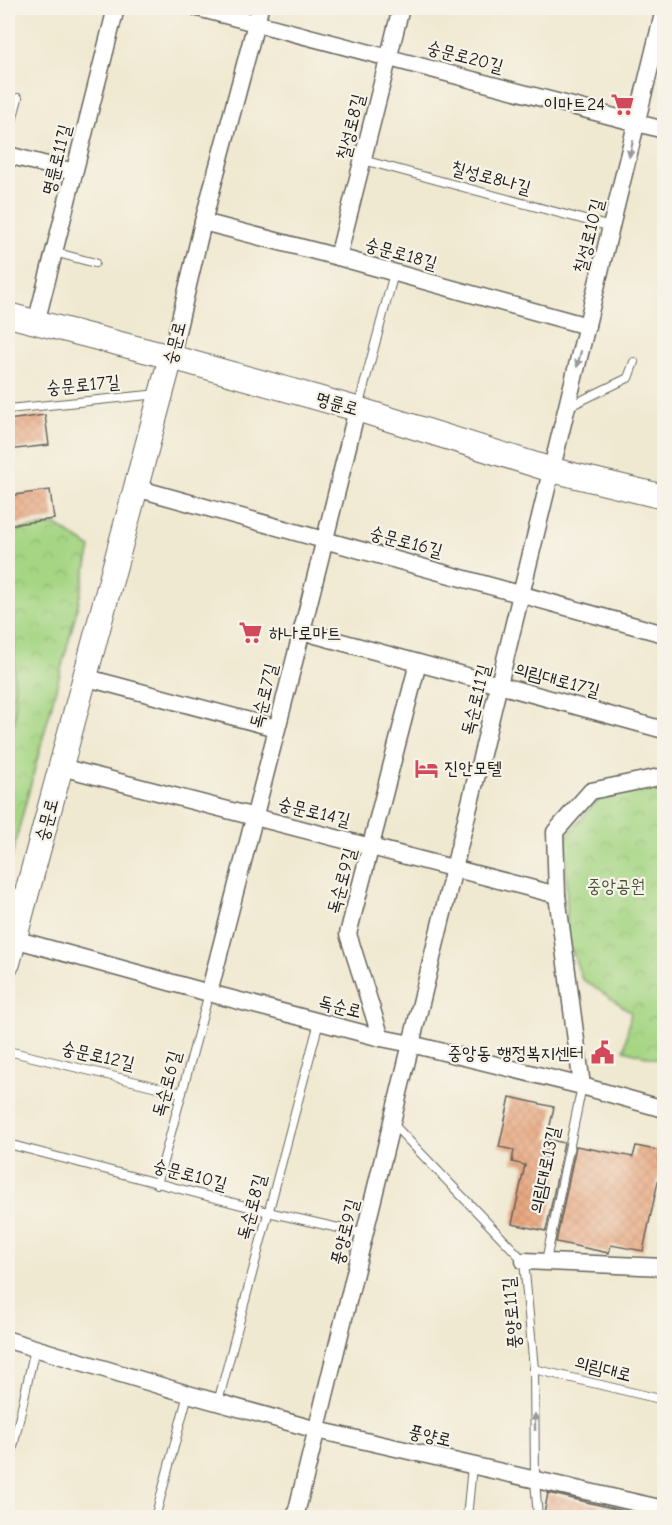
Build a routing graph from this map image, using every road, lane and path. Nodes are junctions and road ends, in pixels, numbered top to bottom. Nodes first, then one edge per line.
1 (116, 8) edge
2 (198, 8) edge
3 (401, 8) edge
4 (664, 10) edge
5 (258, 16) edge
6 (388, 57) junction
7 (18, 98) dead end
8 (637, 122) junction
9 (664, 130) edge
10 (8, 136) edge
11 (8, 155) edge
12 (363, 160) junction
13 (74, 172) junction
14 (204, 222) junction
15 (611, 227) junction
16 (54, 252) junction
17 (338, 257) junction
18 (95, 263) dead end
19 (394, 273) junction
20 (8, 315) edge
21 (36, 323) junction
22 (587, 326) junction
23 (171, 357) junction
24 (634, 362) dead end
25 (162, 394) junction
26 (567, 407) junction
27 (8, 409) edge
28 (357, 410) junction
29 (552, 470) junction
30 (136, 488) junction
31 (664, 497) edge
32 (325, 540) junction
33 (521, 595) junction
34 (301, 631) junction
35 (664, 634) edge
36 (418, 663) junction
37 (84, 677) junction
38 (499, 685) junction
39 (276, 728) junction
40 (664, 730) edge
41 (61, 767) junction
42 (664, 778) edge
43 (254, 817) junction
44 (371, 847) junction
45 (454, 869) junction
46 (557, 895) junction
47 (11, 938) edge
48 (8, 963) edge
49 (209, 993) junction
50 (319, 1022) junction
51 (381, 1038) junction
52 (411, 1044) junction
53 (8, 1052) edge
54 (582, 1086) junction
55 (182, 1093) junction
56 (664, 1109) edge
57 (392, 1123) junction
58 (8, 1144) edge
59 (157, 1184) junction
60 (268, 1212) junction
61 (365, 1234) junction
62 (524, 1261) junction
63 (546, 1261) junction
64 (664, 1267) edge
65 (8, 1340) edge
66 (35, 1348) junction
67 (534, 1369) junction
68 (188, 1394) junction
69 (664, 1400) edge
70 (218, 1402) junction
71 (317, 1430) junction
72 (472, 1466) junction
73 (8, 1470) edge
74 (535, 1480) junction
75 (664, 1509) edge
76 (155, 1518) edge
77 (295, 1518) edge
78 (467, 1518) edge
79 (538, 1518) edge

1 - 13 street, 명륜로11길
2 - 5 street, 숭문로20길
3 - 6 street, 칠성로8길
4 - 8 street, 칠성로10길
5 - 6 street, 숭문로20길
5 - 14 street, 숭문로
6 - 8 street, 숭문로20길
6 - 12 street, 칠성로8길
7 - 10 lane
8 - 9 street, 숭문로20길
8 -> 15 street, 칠성로10길
11 - 13 street
12 - 15 lane, 칠성로8나길
12 - 17 street, 칠성로8길
13 - 16 street, 명륜로11길
14 - 17 street, 숭문로18길
14 - 23 street, 숭문로
15 - 22 street, 칠성로10길
16 - 18 lane
16 - 21 street, 명륜로11길
17 - 19 street, 숭문로18길
19 - 22 street, 숭문로18길
19 - 28 lane
20 - 21 street, 명륜로
21 - 23 street, 명륜로
22 -> 26 street, 칠성로10길
23 - 25 street, 숭문로
23 - 28 street, 명륜로
24 - 26 lane
25 - 27 lane, 숭문로17길
25 - 30 street, 숭문로
26 - 29 street, 칠성로10길
28 - 29 street, 명륜로
28 - 32 street, 독순로7길
29 - 31 street, 명륜로
29 - 33 street, 독순로11길
30 - 32 street, 숭문로16길
30 - 37 street, 숭문로
32 - 33 street, 숭문로16길
32 - 34 street, 독순로7길
33 - 35 street, 숭문로16길
33 - 38 street, 독순로11길
34 - 36 street, 의림대로17길
34 - 39 street, 독순로7길
36 - 38 street, 의림대로17길
36 - 44 street, 독순로9길
37 - 39 street
37 - 41 street, 숭문로
38 - 40 street, 의림대로17길
38 - 45 street, 독순로11길
39 - 43 street, 독순로7길
41 - 43 street, 숭문로14길
41 - 47 street, 숭문로
42 - 46 street
43 - 44 street, 숭문로14길
43 - 49 street, 독순로7길
44 - 45 street, 숭문로14길
44 - 51 street, 독순로9길
45 - 46 street, 숭문로14길
45 - 52 street, 독순로11길
46 - 54 street
47 - 48 street, 숭문로
47 - 49 street, 독순로
49 - 50 street, 독순로
49 - 55 lane, 독순로6길
50 - 51 street, 독순로
50 - 60 lane, 독순로8길
51 - 52 street, 독순로
52 - 54 street, 독순로
52 - 57 street, 풍양로9길
53 - 55 lane, 숭문로12길
54 - 56 street, 독순로
54 - 63 lane, 의림대로13길
55 - 59 lane, 독순로6길
57 - 61 street, 풍양로9길
57 - 62 lane, 풍양로11길
58 - 59 lane, 숭문로10길
59 - 60 lane, 숭문로10길
60 - 61 lane, 숭문로10길
60 - 70 lane, 독순로8길
61 - 71 street, 풍양로9길
62 - 63 street
62 - 67 lane, 풍양로11길
63 - 64 street
65 - 66 street, 풍양로
66 - 68 street, 풍양로
66 - 73 lane
67 - 69 lane, 의림대로
74 -> 67 lane, 풍양로11길
68 - 70 street, 풍양로
68 - 76 lane
70 - 71 street, 풍양로
71 - 72 street, 풍양로
71 - 77 street, 풍양로9길
72 - 74 street, 풍양로
72 - 78 lane
74 - 75 street, 풍양로
74 - 79 lane, 풍양로11길

